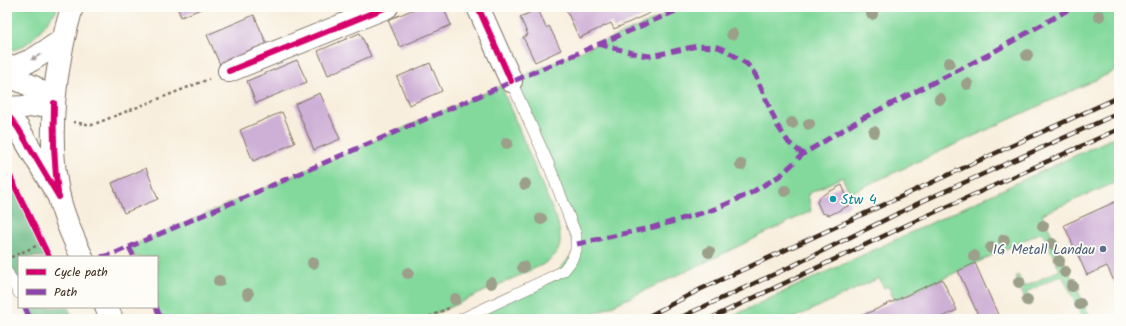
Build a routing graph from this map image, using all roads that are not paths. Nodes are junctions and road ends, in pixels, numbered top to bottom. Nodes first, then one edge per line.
1 (72, 7) edge
2 (387, 7) edge
3 (478, 7) edge
4 (63, 40) junction
5 (7, 70) edge
6 (229, 71) road end
7 (7, 75) edge
8 (511, 81) joint
9 (7, 108) edge
10 (53, 111) junction
11 (7, 114) edge
12 (59, 197) junction
13 (82, 256) edge
14 (7, 272) edge
15 (18, 290) edge
16 (106, 308) edge
17 (112, 319) edge
18 (462, 319) edge

1 - 4 street
2 - 6 street
3 - 8 street
4 -> 5 street
4 - 10 street
7 - 10 street
8 - 18 lane
9 - 10 street
10 - 12 street
11 - 12 street
12 - 13 street
14 - 15 lane
16 - 17 street

